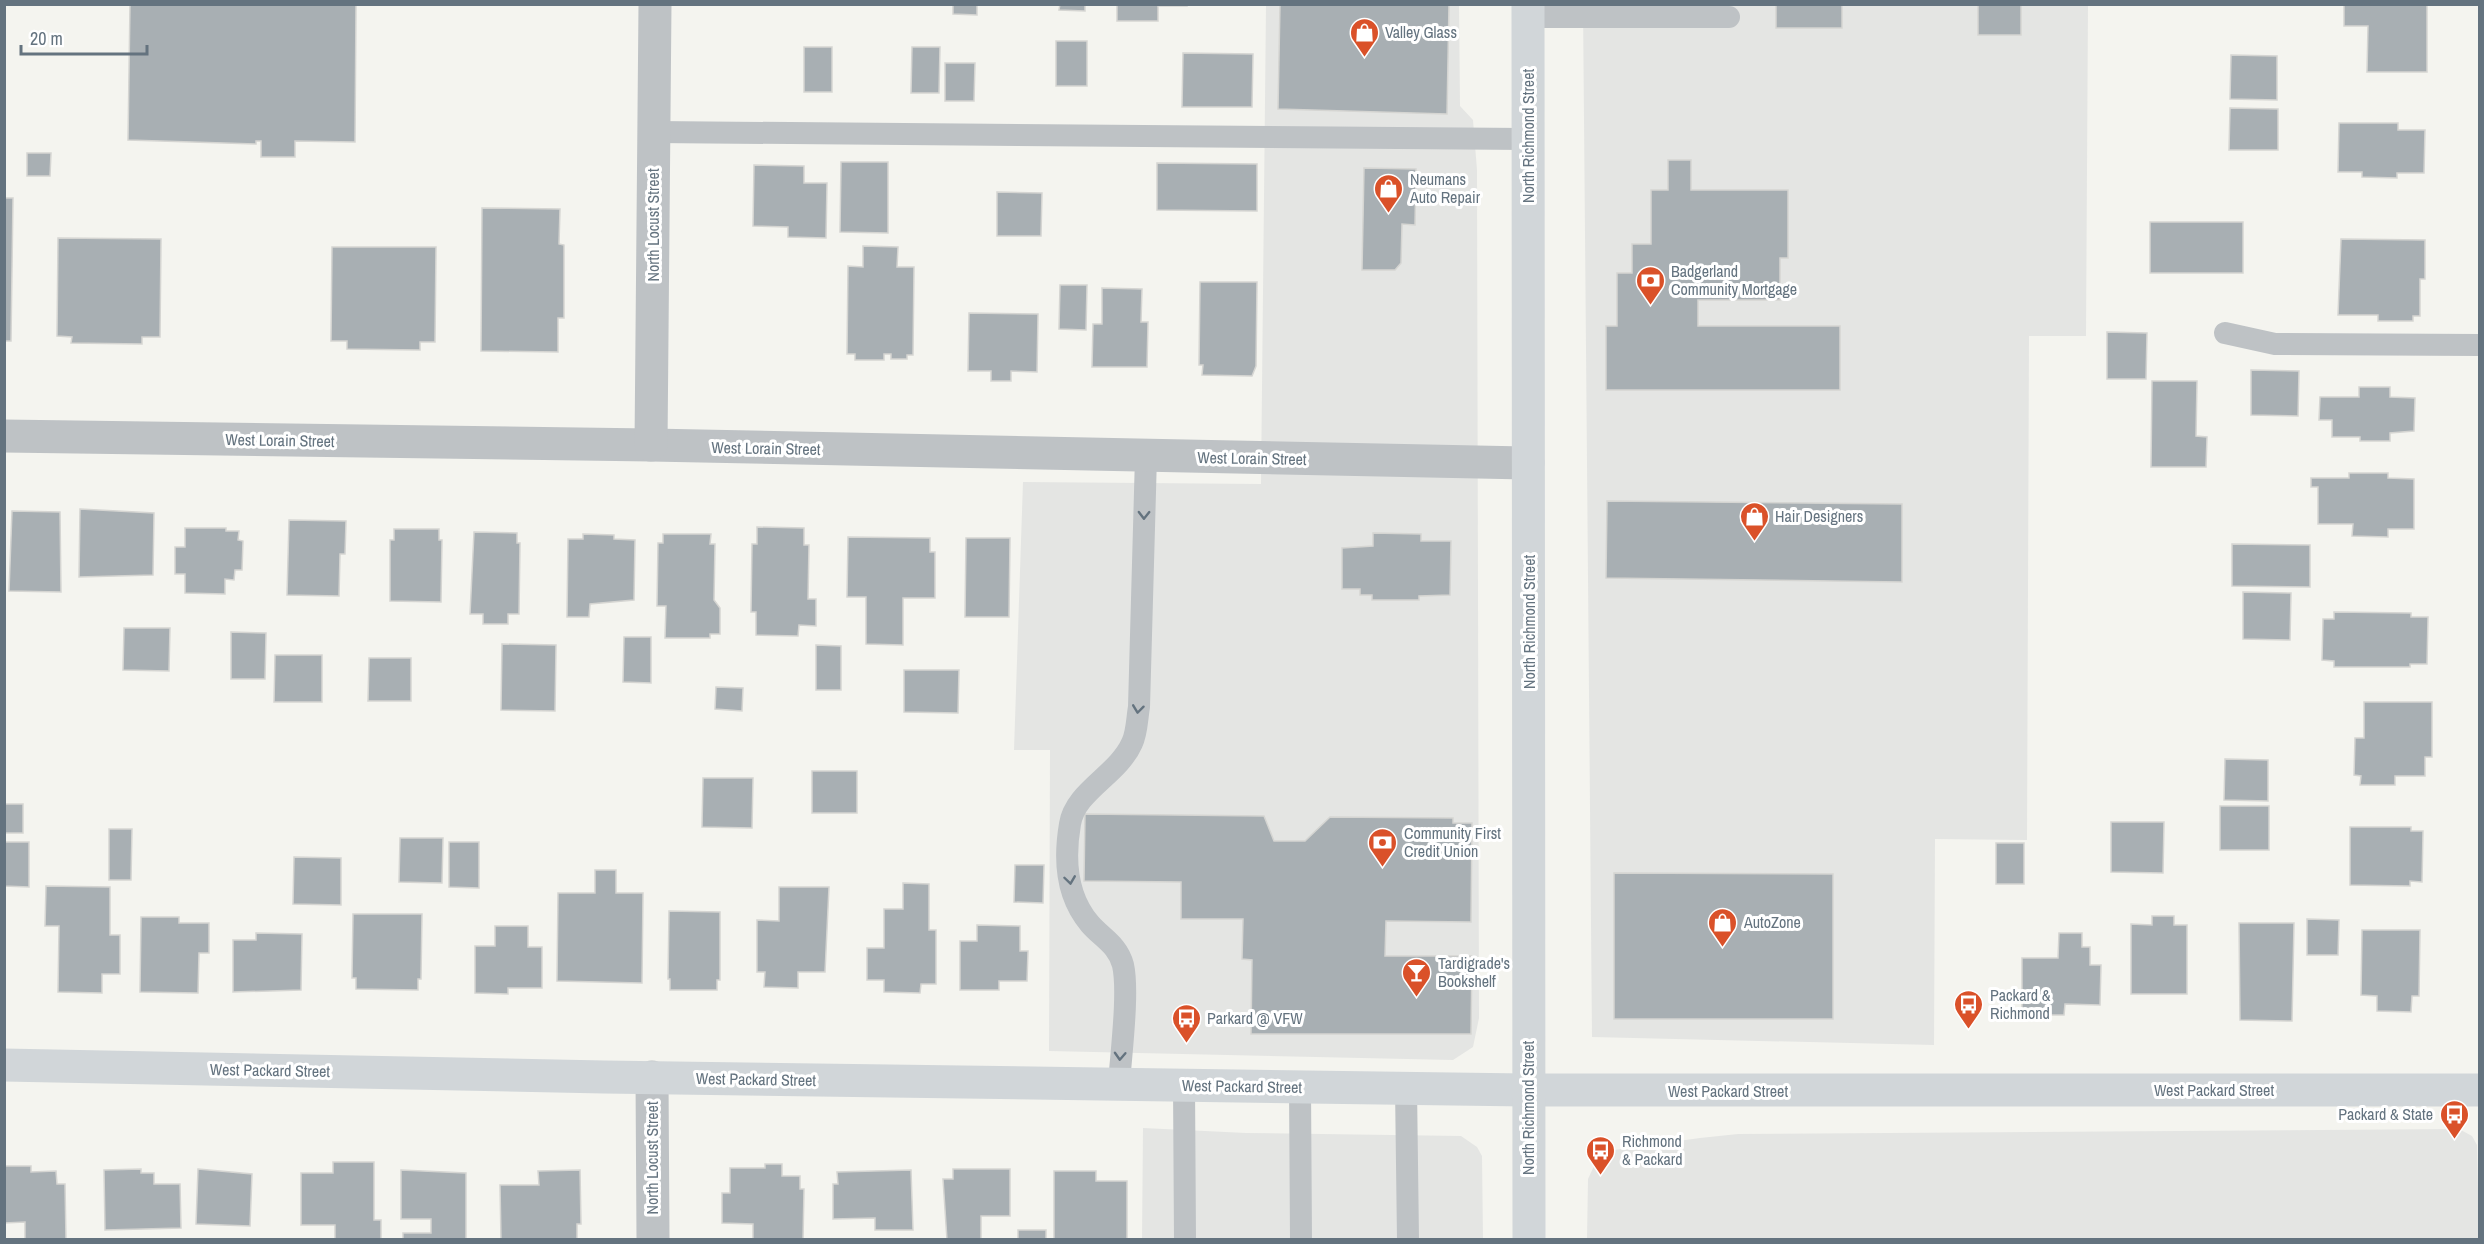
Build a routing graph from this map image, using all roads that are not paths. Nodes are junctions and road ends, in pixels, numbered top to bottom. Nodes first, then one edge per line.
1 (655, 4) edge
2 (1528, 10) edge
3 (1729, 16) dead end
4 (654, 132) junction
5 (1529, 139) junction
6 (2225, 333) dead end
7 (2480, 345) edge
8 (4, 435) edge
9 (651, 445) junction
10 (1146, 456) junction
11 (1528, 463) junction
12 (4, 1065) edge
13 (652, 1077) junction
14 (1119, 1084) junction
15 (1184, 1085) junction
16 (1300, 1087) junction
17 (1406, 1088) junction
18 (1527, 1090) junction
19 (2480, 1090) edge
20 (653, 1239) edge
21 (1185, 1239) edge
22 (1301, 1239) edge
23 (1408, 1239) edge
24 (1529, 1239) edge

1 - 4 street, North Locust Street
2 - 3 lane
2 - 5 street, North Richmond Street
4 - 5 lane
4 - 9 street, North Locust Street
5 - 11 street, North Richmond Street
6 - 7 lane
8 - 9 street, West Lorain Street
9 - 10 street, West Lorain Street
10 - 11 street, West Lorain Street
10 -> 14 lane
11 - 18 street, North Richmond Street
12 - 13 street, West Packard Street
13 - 14 street, West Packard Street
13 - 20 street, North Locust Street
14 - 15 street, West Packard Street
15 - 16 street, West Packard Street
15 - 21 lane
16 - 17 street, West Packard Street
16 - 22 lane
17 - 18 street, West Packard Street
17 - 23 lane
18 - 19 street, West Packard Street
18 - 24 street, North Richmond Street

